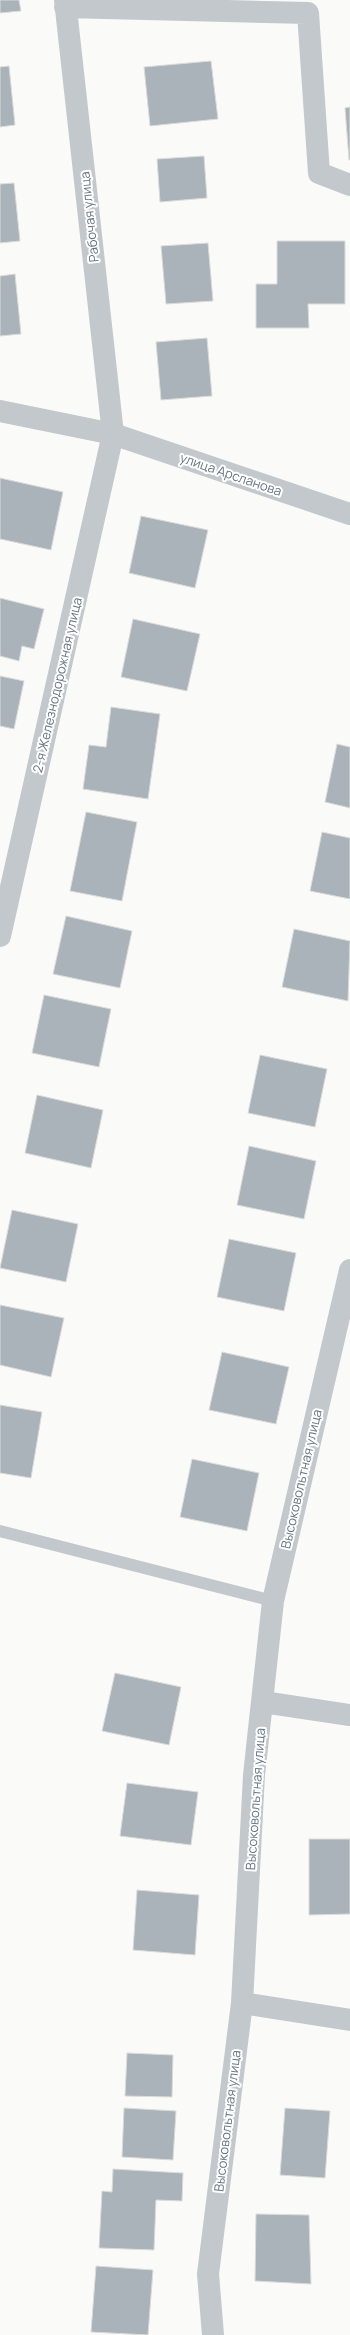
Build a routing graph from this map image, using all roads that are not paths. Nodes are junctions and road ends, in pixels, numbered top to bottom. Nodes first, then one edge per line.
1 (65, 4) edge
2 (308, 7) edge
3 (350, 185) edge
4 (0, 411) edge
5 (113, 434) junction
6 (350, 514) edge
7 (0, 936) edge
8 (350, 1270) edge
9 (342, 1341) edge
10 (0, 1531) edge
11 (273, 1600) junction
12 (263, 1702) junction
13 (350, 1715) edge
14 (242, 2003) junction
15 (350, 2020) edge
16 (213, 2335) edge

1 - 2 street
1 - 5 street, Рабочая улица
2 - 3 street
4 - 5 street, улица Арсланова
5 - 6 street, улица Арсланова
5 - 7 street, 2-я Железнодорожная улица
8 - 9 street, Высоковольтная улица
9 - 11 street, Высоковольтная улица
10 - 11 lane
11 - 12 street, Высоковольтная улица
12 - 13 street
12 - 14 street, Высоковольтная улица
14 - 15 street
14 - 16 street, Высоковольтная улица

